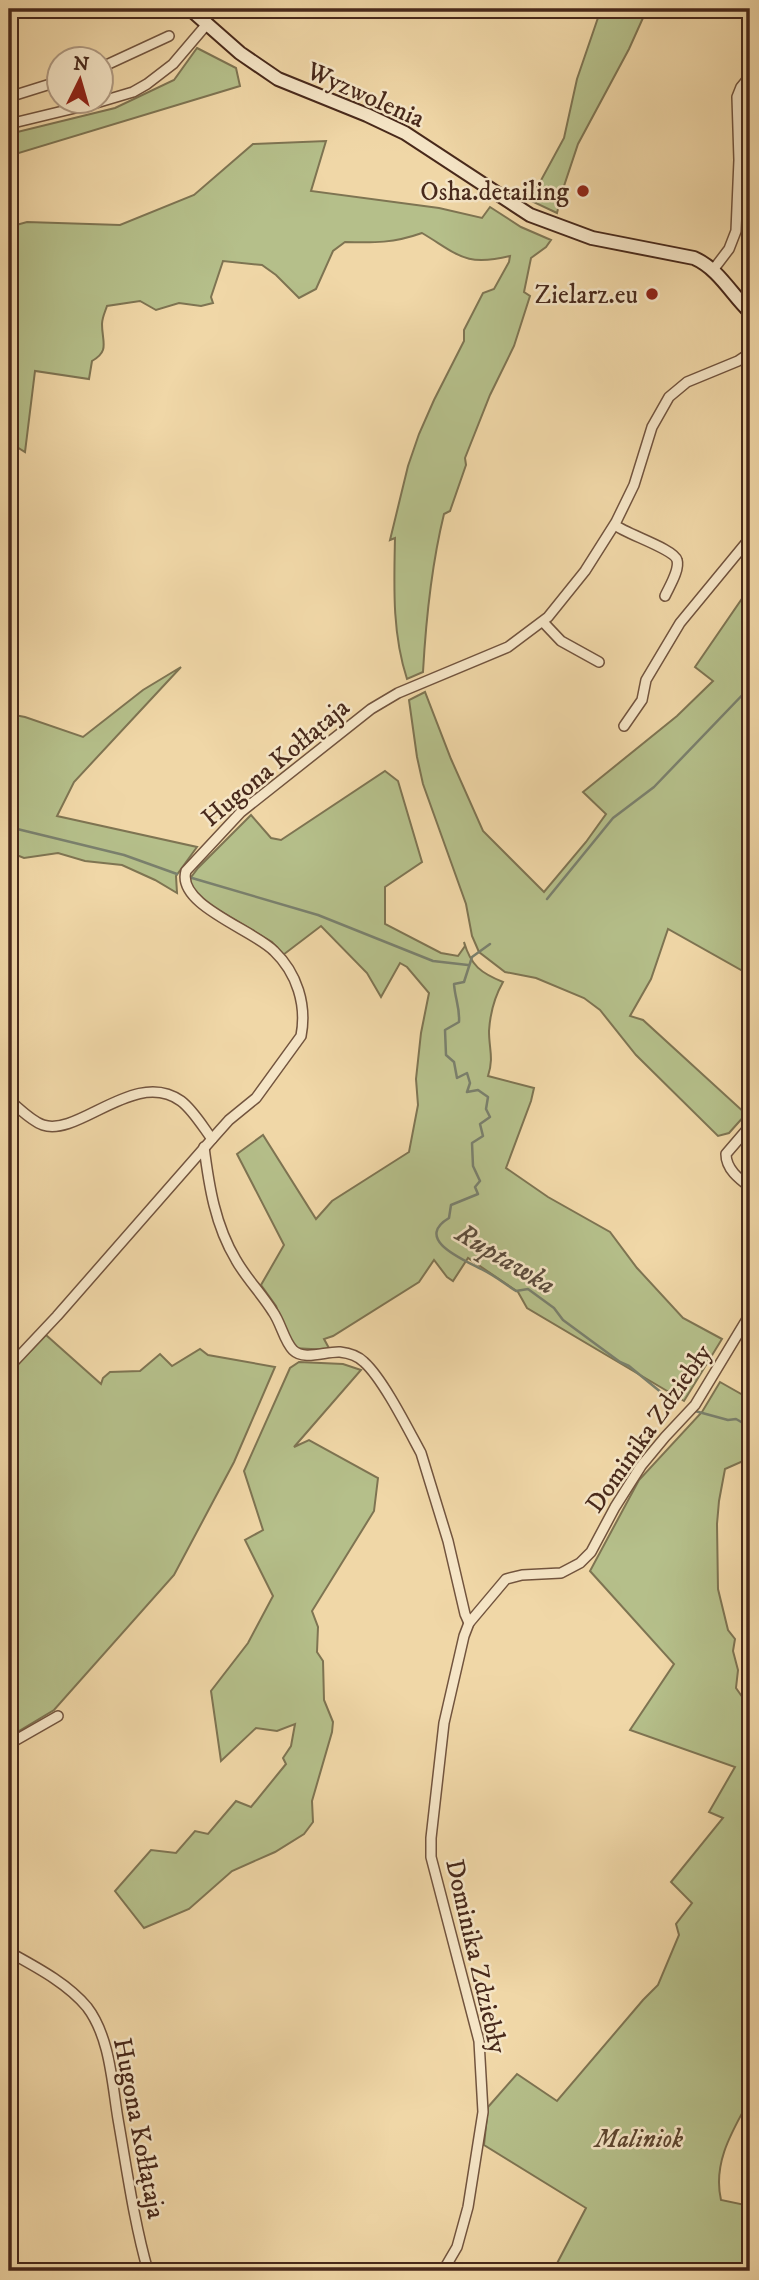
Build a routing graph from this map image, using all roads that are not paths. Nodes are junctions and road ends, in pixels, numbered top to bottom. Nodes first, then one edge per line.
1 (190, 9) edge
2 (207, 24) junction
3 (169, 36) dead end
4 (116, 60) edge
5 (750, 76) edge
6 (46, 85) edge
7 (116, 96) edge
8 (9, 97) edge
9 (46, 115) edge
10 (9, 124) edge
11 (713, 270) junction
12 (750, 312) edge
13 (750, 353) edge
14 (615, 525) junction
15 (750, 538) edge
16 (665, 596) dead end
17 (543, 622) junction
18 (599, 662) dead end
19 (624, 726) dead end
20 (9, 1100) edge
21 (750, 1126) edge
22 (212, 1139) junction
23 (204, 1147) junction
24 (750, 1187) edge
25 (750, 1314) edge
26 (9, 1367) edge
27 (469, 1623) junction
28 (58, 1716) dead end
29 (9, 1744) edge
30 (9, 1952) edge
31 (148, 2271) edge
32 (443, 2271) edge

1 - 2 street, Wyzwolenia
2 - 7 street
2 - 11 street, Wyzwolenia
3 - 4 street
5 - 11 street
6 - 8 street
9 - 10 street
11 - 12 street, Wyzwolenia
13 - 14 street, Hugona Kołłątaja
14 - 16 street
14 - 17 street, Hugona Kołłątaja
15 - 19 street
17 - 18 street
17 - 22 street, Hugona Kołłątaja
20 - 22 street
21 - 24 street
22 - 23 street, Hugona Kołłątaja
23 - 26 street, Hugona Kołłątaja
23 - 27 street
25 - 27 street, Dominika Zdziebły
27 - 32 street, Dominika Zdziebły
28 - 29 street
30 - 31 street, Hugona Kołłątaja

